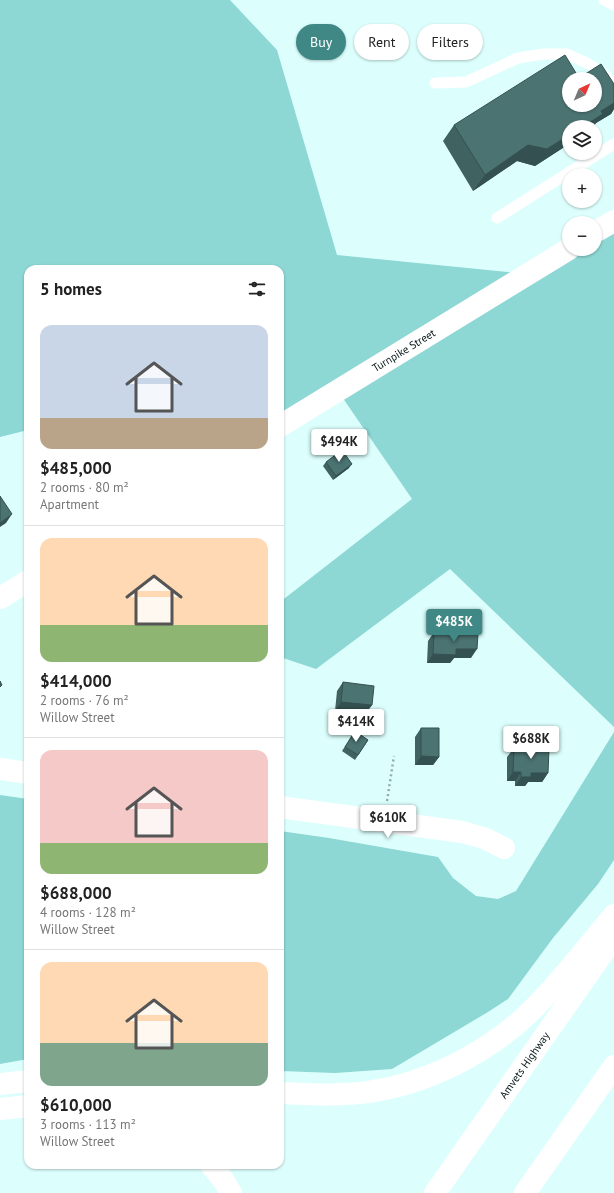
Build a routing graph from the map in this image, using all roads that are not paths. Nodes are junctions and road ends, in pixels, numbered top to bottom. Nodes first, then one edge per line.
1 (604, 0) edge
2 (614, 5) edge
3 (435, 83) dead end
4 (614, 86) edge
5 (614, 144) edge
6 (497, 218) dead end
7 (614, 221) edge
8 (602, 228) edge
9 (562, 253) edge
10 (284, 424) edge
11 (24, 583) edge
12 (0, 598) edge
13 (0, 769) edge
14 (24, 772) edge
15 (284, 808) edge
16 (504, 848) dead end
17 (614, 915) edge
18 (614, 938) edge
19 (614, 1066) edge
20 (24, 1081) edge
21 (0, 1084) edge
22 (284, 1093) edge
23 (24, 1106) edge
24 (0, 1109) edge
25 (214, 1169) edge
26 (231, 1193) edge
27 (435, 1193) edge
28 (525, 1193) edge

1 - 2 lane
3 - 4 lane
5 - 6 lane
7 - 8 main road
9 - 10 main road, Turnpike Street
11 - 12 main road
13 - 14 main road
15 - 16 main road
17 - 22 main road
18 - 27 main road, Amvets Highway
19 - 28 main road
20 - 21 main road
23 - 24 main road
25 - 26 main road

